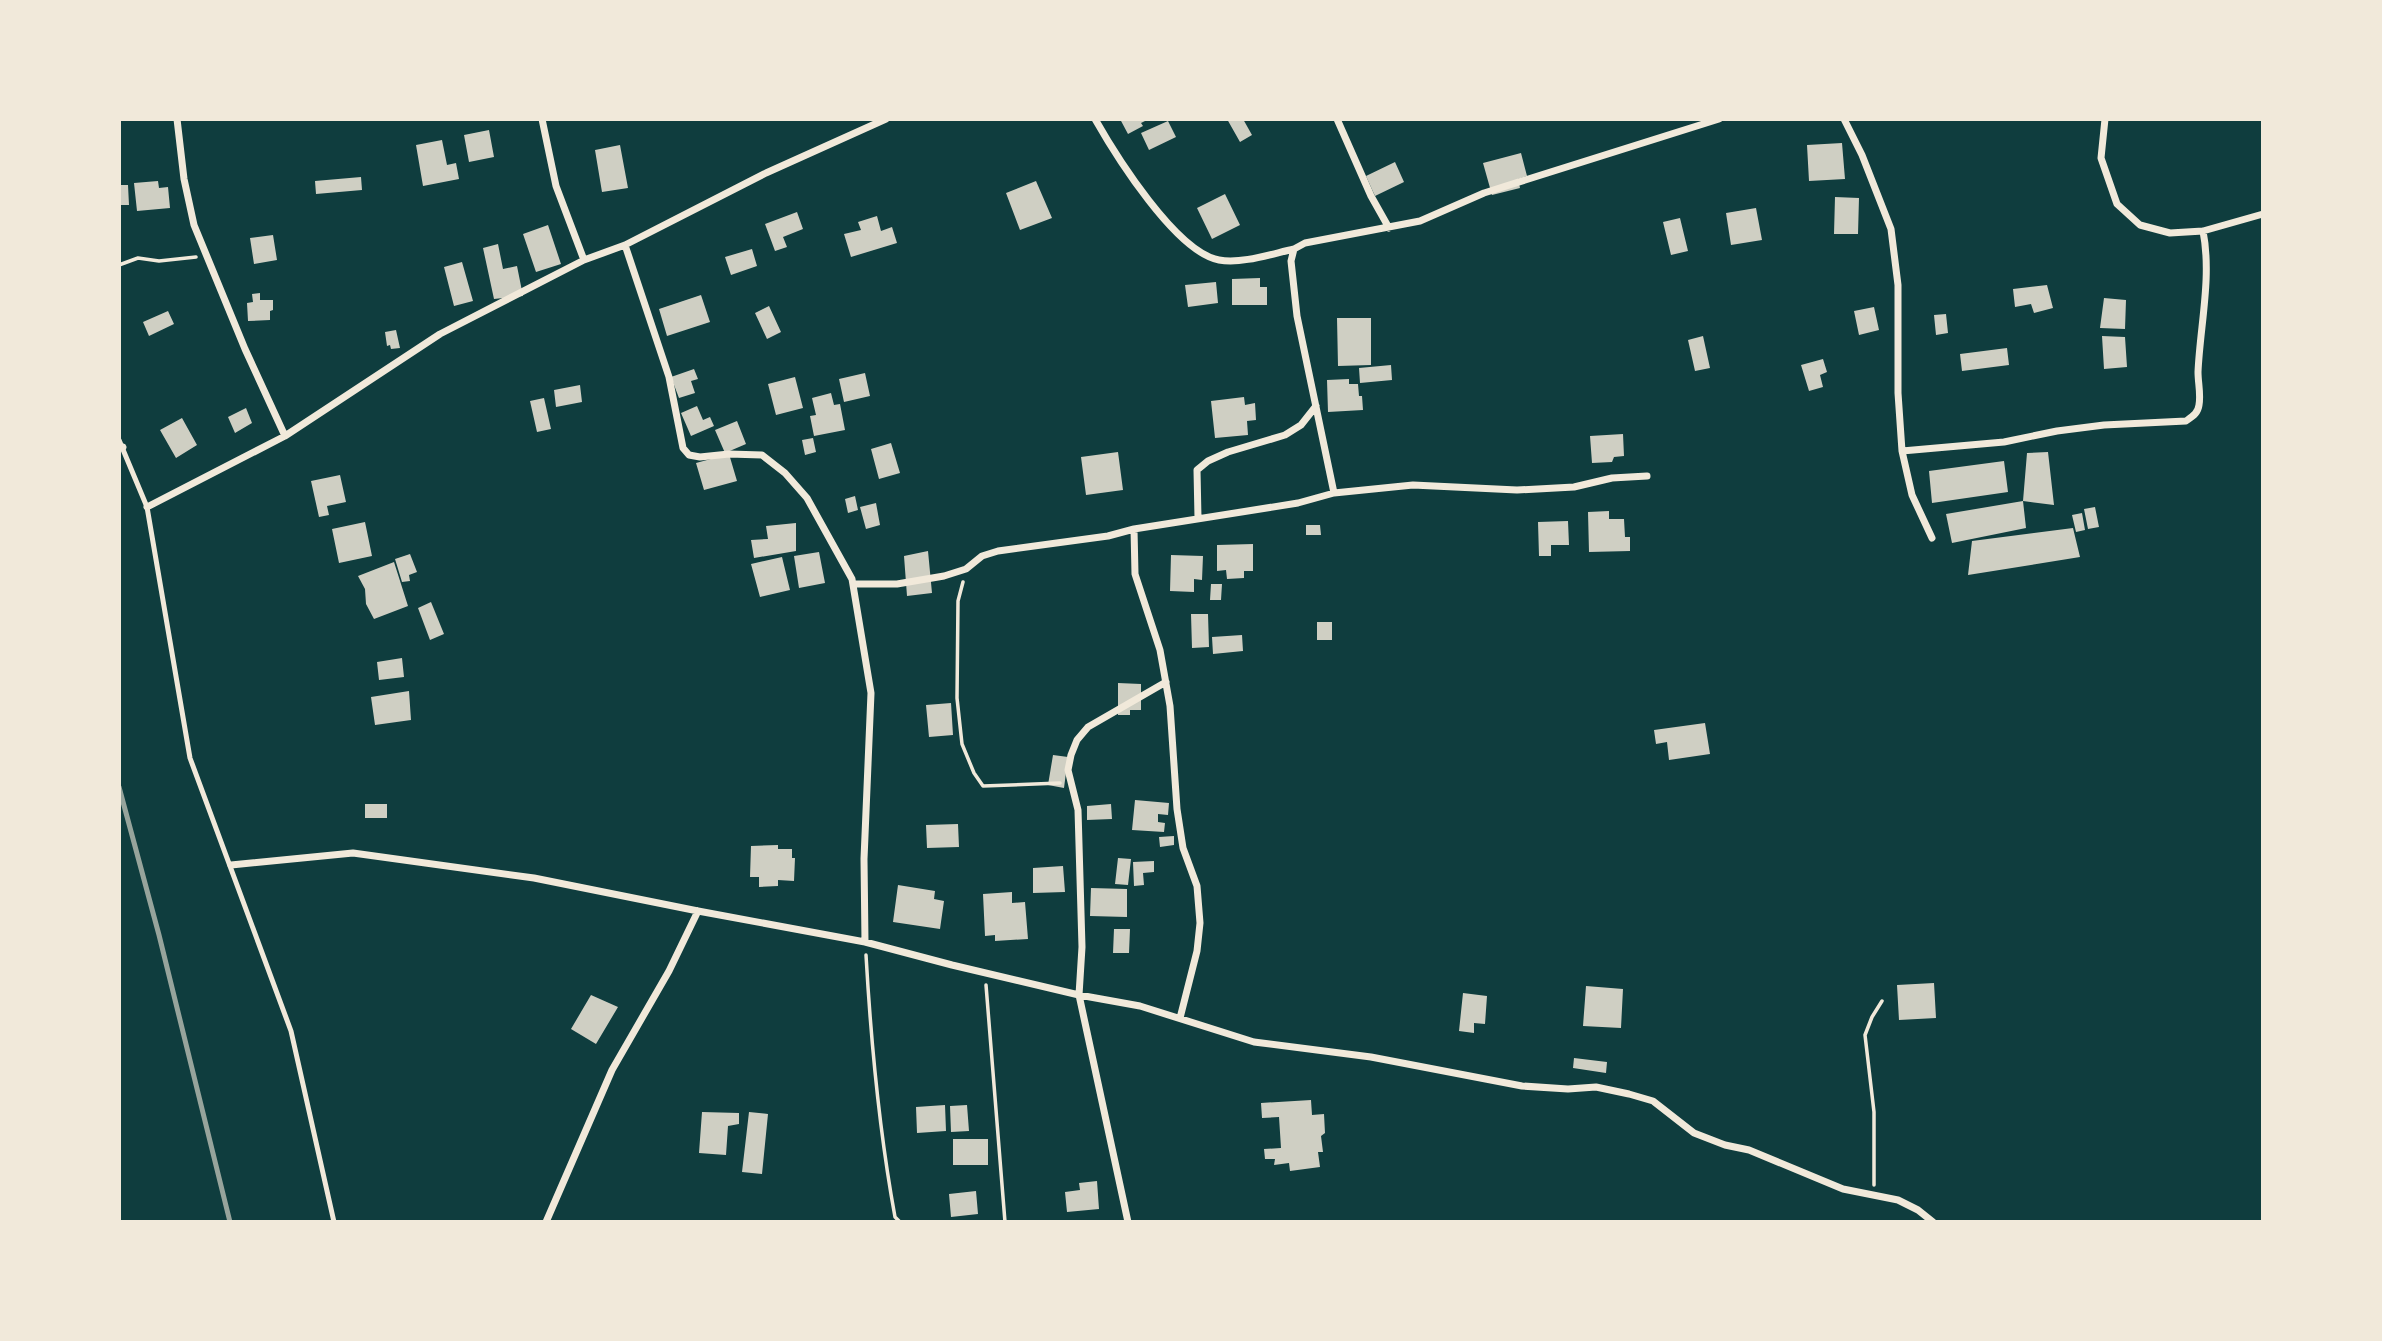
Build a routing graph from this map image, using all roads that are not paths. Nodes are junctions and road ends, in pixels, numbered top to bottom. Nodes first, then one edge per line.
1 (177, 119) edge
2 (542, 119) edge
3 (886, 119) edge
4 (1095, 119) edge
5 (1337, 119) edge
6 (1719, 119) edge
7 (1844, 119) edge
8 (2105, 119) edge
9 (2263, 214) edge
10 (1389, 228) junction
11 (2203, 231) junction
12 (625, 246) junction
13 (1294, 249) junction
14 (584, 260) junction
15 (1315, 406) junction
16 (285, 436) junction
17 (120, 445) edge
18 (1902, 451) junction
19 (1647, 476) dead end
20 (1334, 494) junction
21 (147, 507) junction
22 (1198, 518) junction
23 (1134, 529) junction
24 (1932, 538) dead end
25 (853, 584) junction
26 (1166, 682) junction
27 (230, 865) junction
28 (698, 911) junction
29 (865, 942) junction
30 (1079, 995) junction
31 (1180, 1018) junction
32 (334, 1222) edge
33 (546, 1222) edge
34 (1128, 1222) edge
35 (1933, 1222) edge

1 - 16 street
2 - 14 street
3 - 12 street
4 - 13 street
5 - 10 street
6 - 10 street
7 - 18 street
8 - 11 street
9 - 11 street
10 - 13 street
11 - 18 street
12 - 14 street
12 - 25 street
13 - 15 street
14 - 16 street
15 - 20 street
15 - 22 street
16 - 21 street
17 - 21 lane
18 - 24 street
19 - 20 street
20 - 22 street
21 - 27 lane
22 - 23 street
23 - 25 street
23 - 26 street
25 - 29 street
26 - 30 street
26 - 31 street
27 - 28 street
27 - 32 lane
28 - 29 street
28 - 33 street
29 - 30 street
30 - 31 street
30 - 34 street
31 - 35 street

